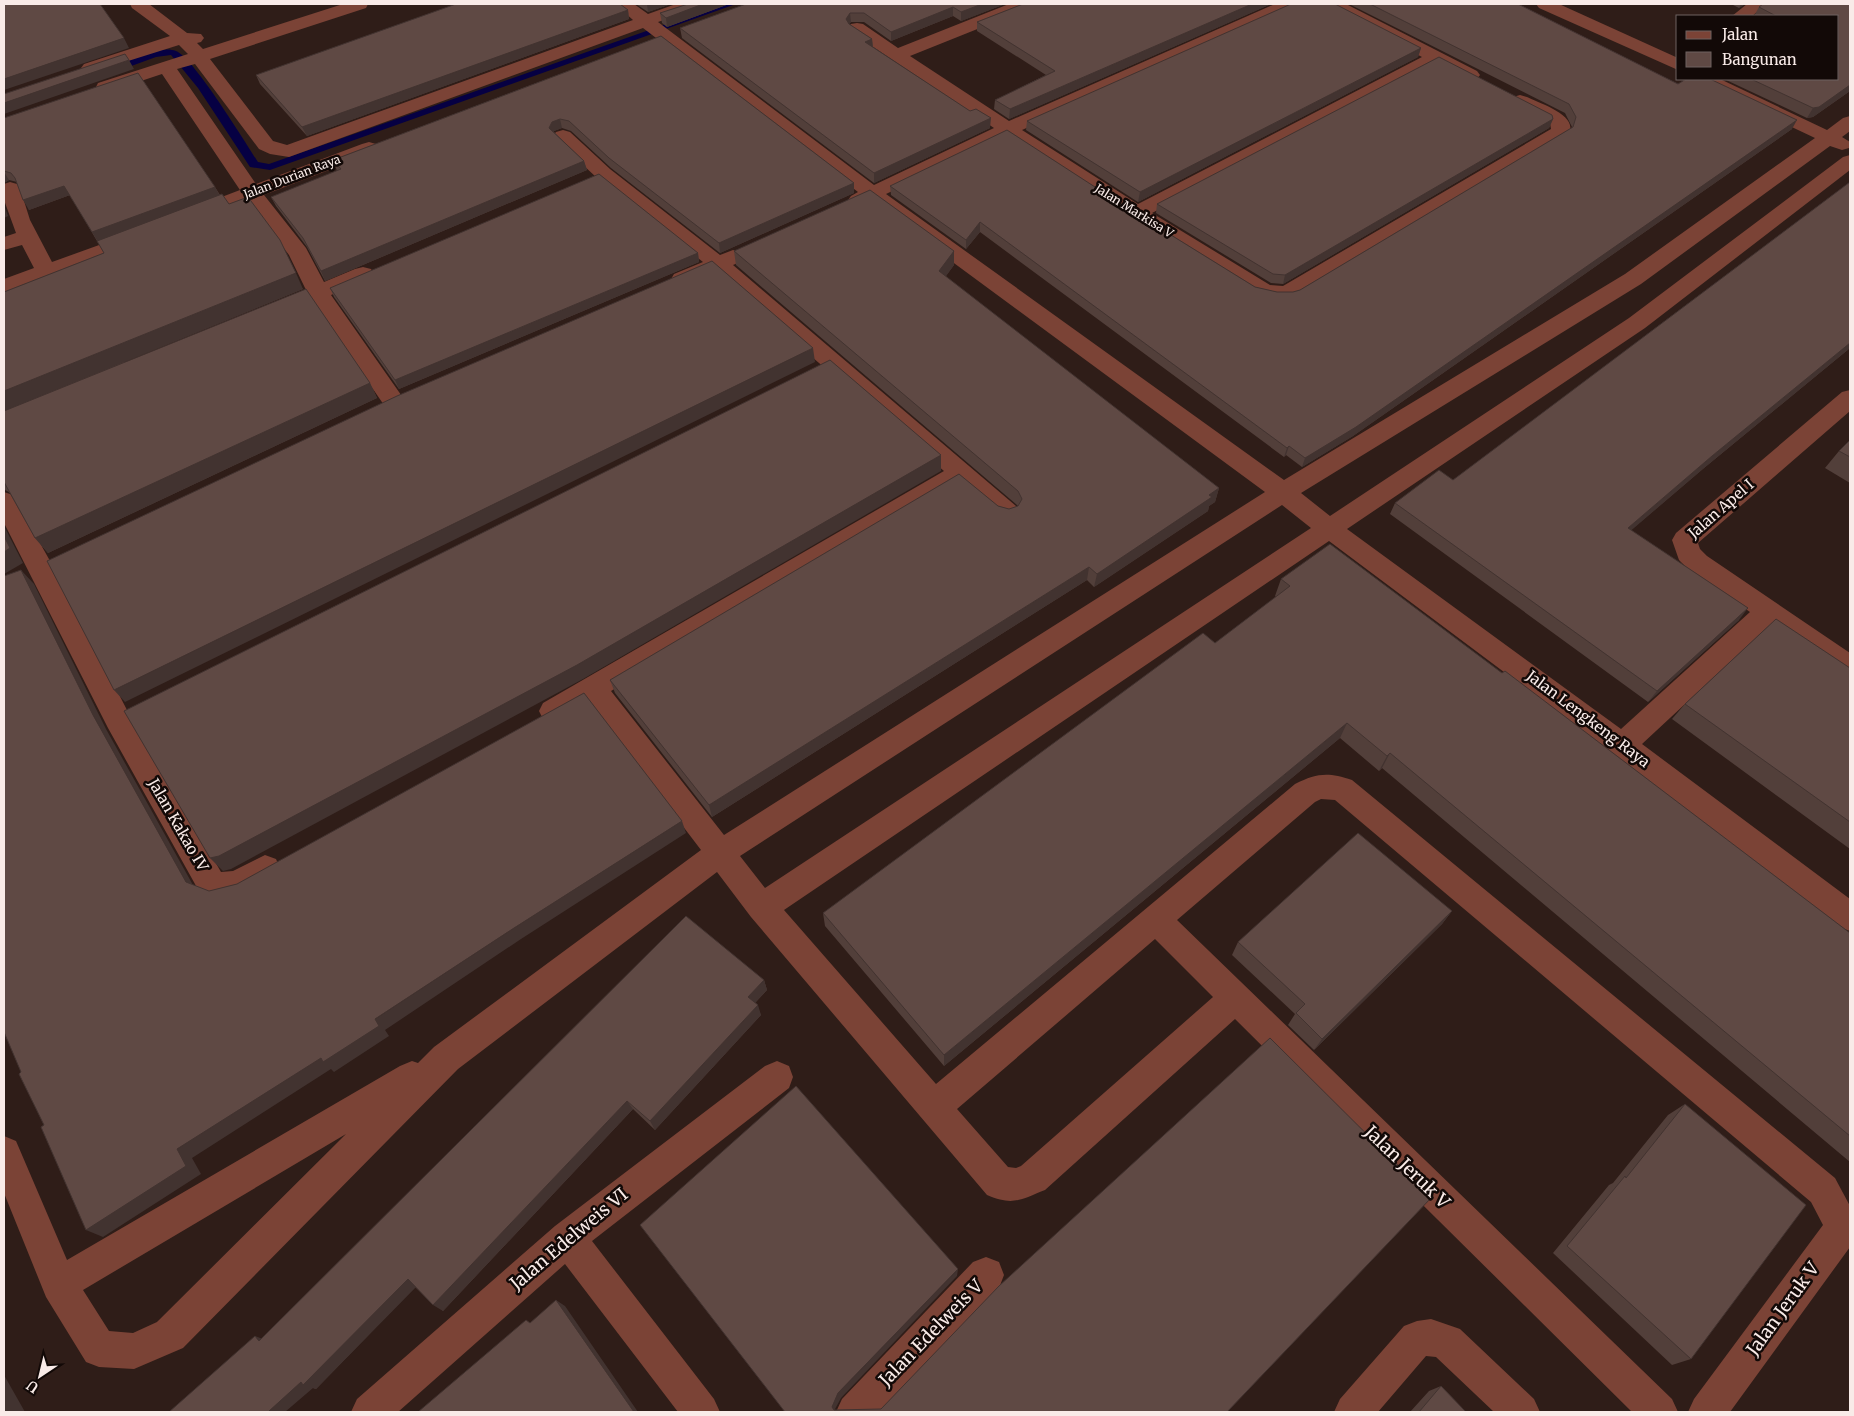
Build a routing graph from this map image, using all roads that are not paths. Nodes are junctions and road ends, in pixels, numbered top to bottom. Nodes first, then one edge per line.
1 (138, 4) edge
2 (360, 4) edge
3 (623, 4) edge
4 (692, 4) edge
5 (1024, 4) edge
6 (1289, 4) edge
7 (1332, 4) edge
8 (1545, 4) edge
9 (1758, 4) edge
10 (1742, 15) edge
11 (858, 28) edge
12 (659, 31) junction
13 (182, 38) junction
14 (248, 41) junction
15 (898, 55) junction
16 (1436, 57) junction
17 (182, 61) junction
18 (1676, 64) edge
19 (76, 73) edge
20 (1708, 80) edge
21 (92, 92) edge
22 (1850, 122) edge
23 (1007, 129) junction
24 (563, 136) dead end
25 (390, 140) edge
26 (1841, 147) edge
27 (602, 173) junction
28 (580, 183) edge
29 (10, 188) dead end
30 (252, 192) junction
31 (872, 194) junction
32 (845, 206) edge
33 (1136, 213) junction
34 (28, 236) junction
35 (4, 244) edge
36 (754, 247) edge
37 (718, 264) junction
38 (382, 266) edge
39 (47, 272) junction
40 (664, 287) edge
41 (4, 288) edge
42 (318, 293) junction
43 (254, 319) edge
44 (835, 363) junction
45 (809, 376) edge
46 (1850, 398) edge
47 (394, 402) edge
48 (962, 472) junction
49 (4, 501) edge
50 (1007, 512) edge
51 (1309, 512) junction
52 (1768, 611) junction
53 (1850, 667) edge
54 (594, 689) junction
55 (533, 722) edge
56 (1622, 744) junction
57 (289, 856) edge
58 (724, 859) junction
59 (757, 900) junction
60 (1850, 917) edge
61 (1156, 920) junction
62 (1235, 999) junction
63 (446, 1058) junction
64 (777, 1077) dead end
65 (933, 1108) junction
66 (4, 1153) edge
67 (567, 1238) junction
68 (986, 1275) dead end
69 (60, 1284) junction
70 (370, 1412) edge
71 (701, 1412) edge
72 (856, 1412) edge
73 (1353, 1412) edge
74 (1521, 1412) edge
75 (1659, 1412) edge
76 (1707, 1412) edge

1 - 13 street
2 - 14 street
3 - 12 street, Jalan Lengkeng Raya
4 - 12 street
5 - 15 street
6 - 23 street
7 - 16 street
8 - 18 street
9 - 10 street
11 - 15 street, Jalan Markisa V
12 - 17 street
12 - 31 street, Jalan Lengkeng Raya
13 - 14 street
13 - 17 street
13 - 19 street
14 - 17 street
15 - 23 street, Jalan Markisa V
16 - 33 street
16 - 33 street, Jalan Markisa V
17 - 21 street
17 - 30 street
20 - 26 street
22 - 26 street
23 - 31 street
23 - 33 street, Jalan Markisa V
24 - 27 street
25 - 30 street, Jalan Durian Raya
26 - 51 street
26 - 51 street
27 - 28 street
27 - 37 street
29 - 34 street
30 - 39 street, Jalan Durian Raya
30 - 42 street
31 - 32 street
31 - 51 street, Jalan Lengkeng Raya
34 - 35 street
34 - 39 street
36 - 37 street
37 - 40 street
37 - 44 street
38 - 42 street
39 - 41 street, Jalan Durian Raya
42 - 43 street
42 - 47 street
44 - 45 street
44 - 48 street
46 - 52 street, Jalan Apel I
48 - 50 street
48 - 54 street
49 - 57 street, Jalan Kakao IV
51 - 56 street, Jalan Lengkeng Raya
51 - 58 street
51 - 59 street
52 - 53 street, Jalan Apel I
52 - 56 street
54 - 55 street
54 - 58 street
56 - 60 street, Jalan Lengkeng Raya
58 - 59 street
58 - 63 street
59 - 65 street
61 - 62 street, Jalan Jeruk V
61 - 65 street
61 - 76 street, Jalan Jeruk V
62 - 65 street
62 - 75 street, Jalan Jeruk V
63 - 69 street
63 - 69 street
64 - 67 street, Jalan Edelweis VI
66 - 69 street
67 - 70 street, Jalan Edelweis VI
67 - 71 street
68 - 72 street, Jalan Edelweis V
73 - 74 street

